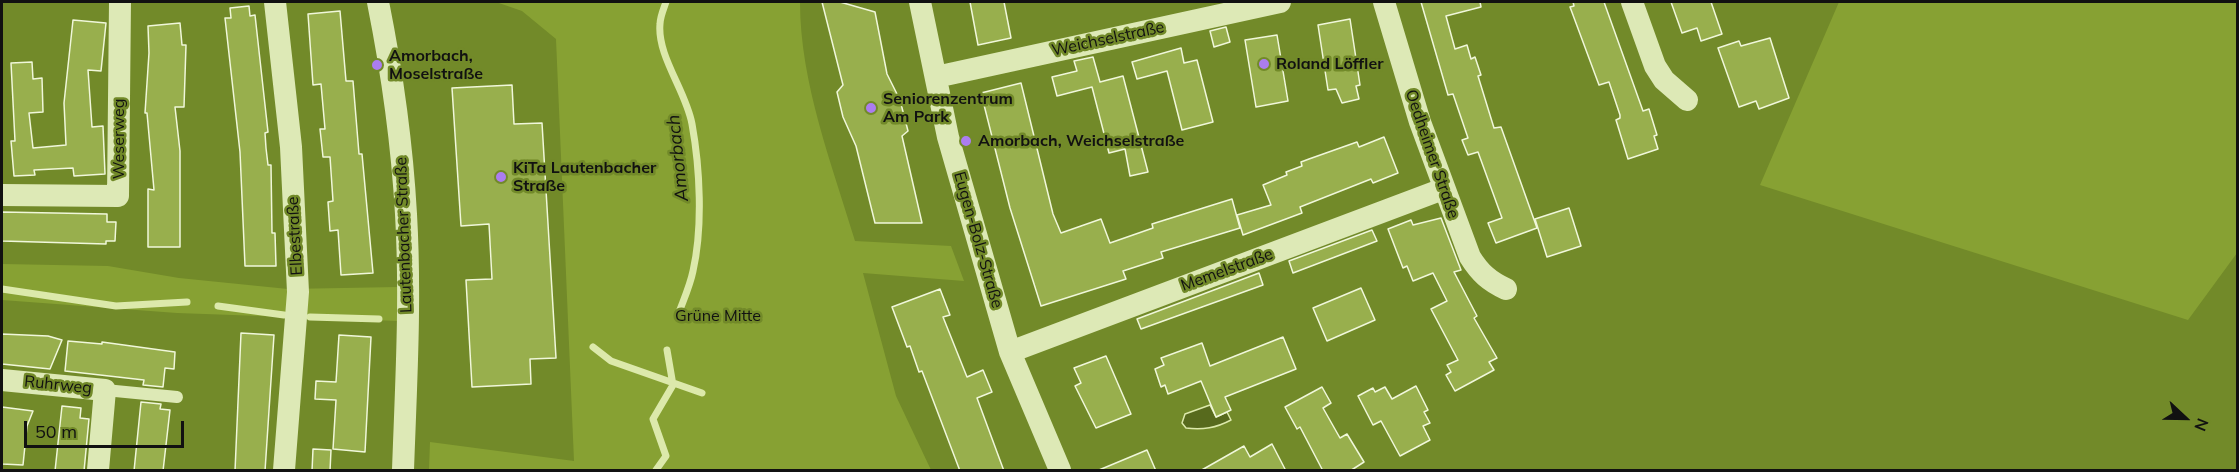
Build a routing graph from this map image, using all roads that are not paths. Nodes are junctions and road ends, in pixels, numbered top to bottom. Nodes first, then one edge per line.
1 (120, 2) edge
2 (274, 2) edge
3 (378, 2) edge
4 (920, 2) edge
5 (1280, 2) edge
6 (1384, 2) edge
7 (1632, 2) edge
8 (936, 77) junction
9 (1687, 100) dead end
10 (1443, 189) junction
11 (2, 195) edge
12 (1506, 289) dead end
13 (1011, 352) junction
14 (2, 380) edge
15 (105, 390) junction
16 (177, 397) dead end
17 (98, 471) edge
18 (284, 471) edge
19 (403, 471) edge
20 (1060, 471) edge

1 - 11 street, Weserweg
2 - 18 street, Elbestraße
3 - 19 street, Lautenbacher Straße
4 - 8 street, Eugen-Bolz-Straße
5 - 8 street, Weichselstraße
6 - 10 street, Oedheimer Straße
7 - 9 street
8 - 13 street, Eugen-Bolz-Straße
10 - 12 street, Oedheimer Straße
10 - 13 street, Memelstraße
13 - 20 street, Eugen-Bolz-Straße
14 - 15 street, Ruhrweg
15 - 16 lane
15 - 17 street, Ruhrweg

